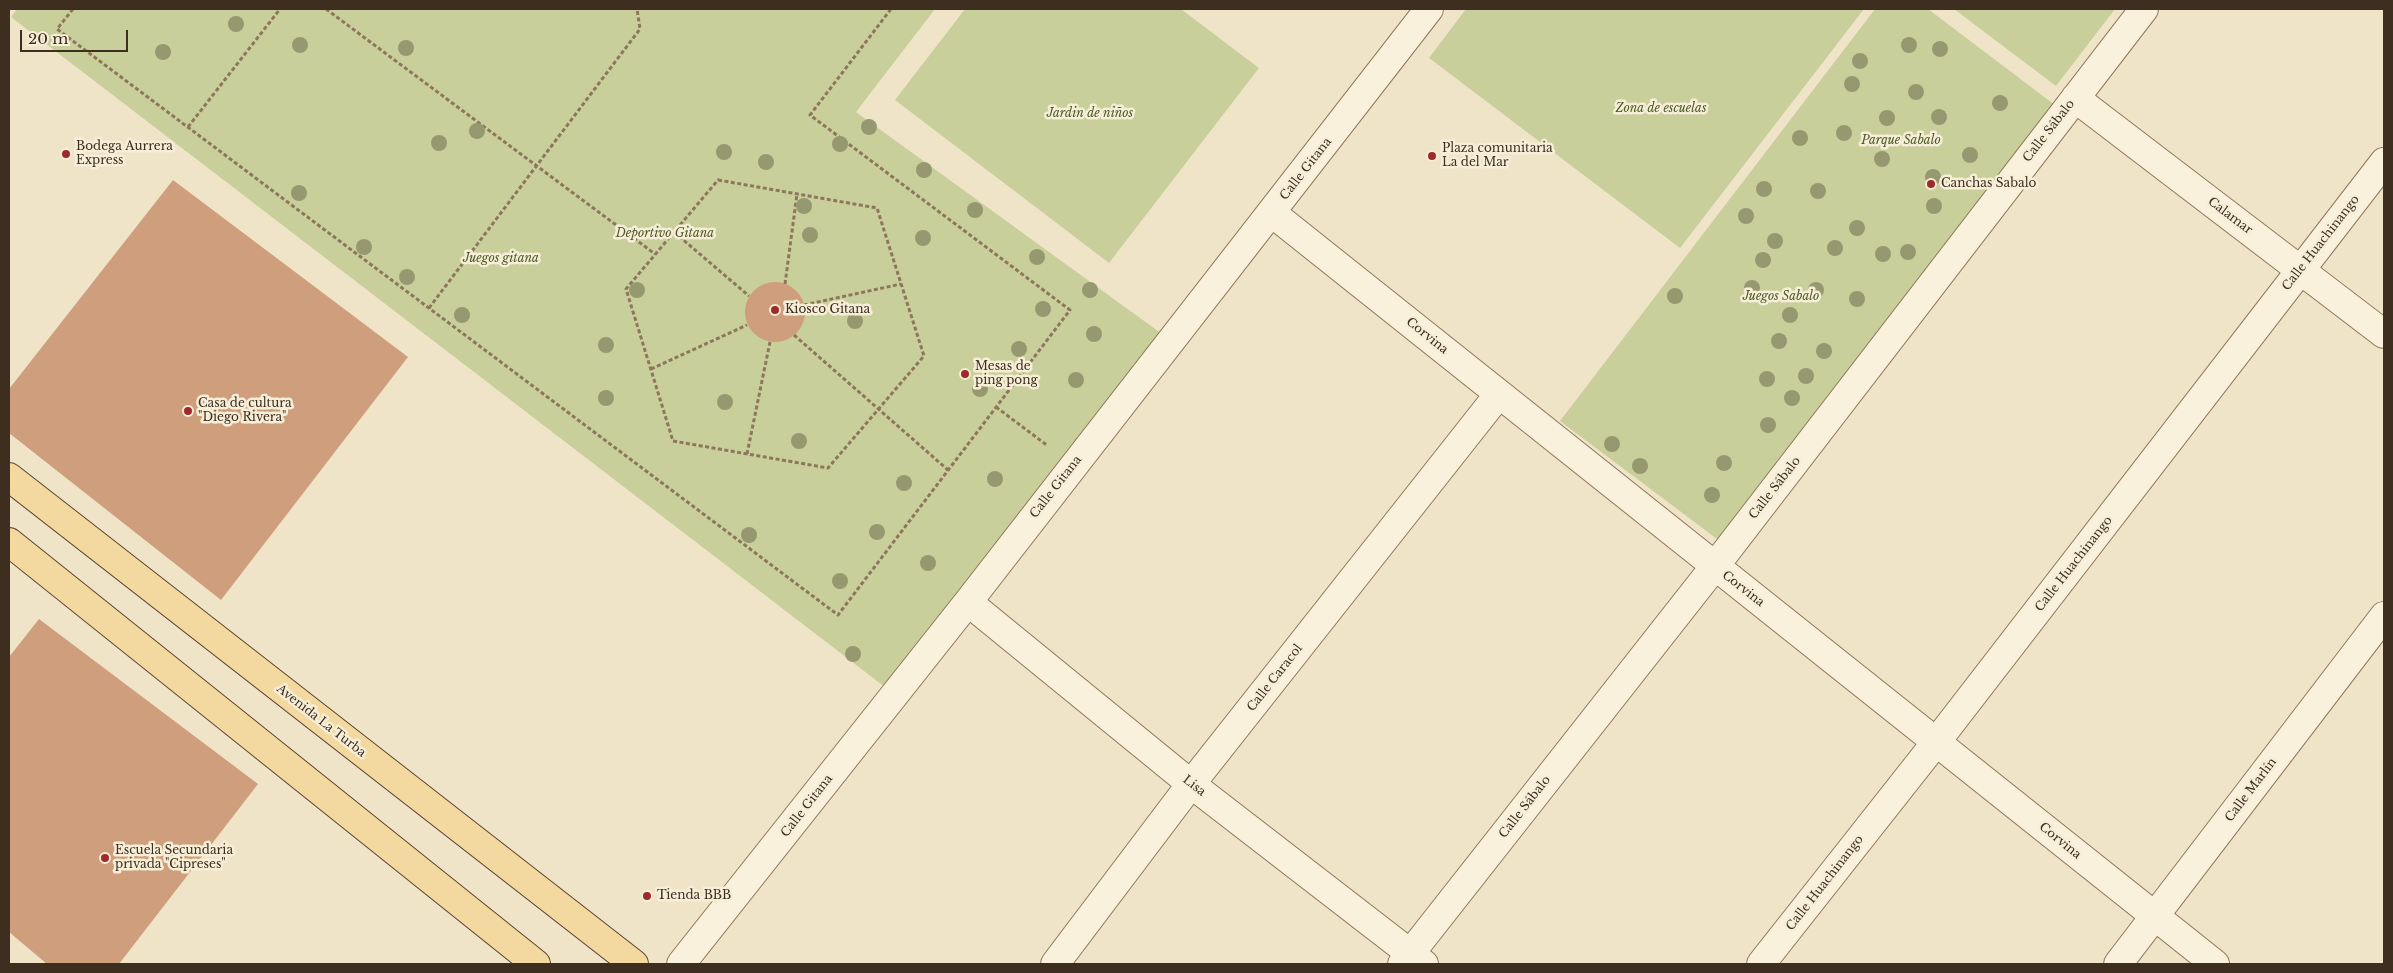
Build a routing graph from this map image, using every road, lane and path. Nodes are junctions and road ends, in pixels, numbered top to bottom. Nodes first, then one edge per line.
1 (73, 9) edge
2 (280, 9) edge
3 (326, 9) edge
4 (637, 9) edge
5 (891, 9) edge
6 (1430, 9) edge
7 (2144, 9) edge
8 (2075, 98) junction
9 (188, 127) junction
10 (2384, 162) edge
11 (537, 166) junction
12 (797, 194) junction
13 (1272, 213) junction
14 (674, 232) junction
15 (655, 254) junction
16 (2300, 270) junction
17 (785, 284) dead end
18 (901, 284) junction
19 (749, 296) dead end
20 (804, 305) dead end
21 (429, 308) junction
22 (747, 325) dead end
23 (2384, 334) edge
24 (794, 335) dead end
25 (770, 342) dead end
26 (651, 368) junction
27 (1499, 394) junction
28 (996, 407) junction
29 (879, 408) junction
30 (747, 454) junction
31 (1073, 465) junction
32 (948, 470) junction
33 (9, 477) edge
34 (9, 542) edge
35 (1715, 566) junction
36 (968, 602) junction
37 (2384, 616) edge
38 (1937, 741) junction
39 (1191, 784) junction
40 (2154, 916) junction
41 (1412, 961) edge
42 (536, 964) edge
43 (634, 964) edge
44 (681, 964) edge
45 (1055, 964) edge
46 (1761, 964) edge
47 (2118, 964) edge
48 (2215, 964) edge

1 - 9 path
2 - 9 path
3 - 11 path
4 - 11 path
5 - 28 path
6 - 13 street, Calle Gitana
7 - 8 street, Calle Sábalo
8 - 16 street, Calamar
8 - 35 street, Calle Sábalo
9 - 21 path
10 - 16 street, Calle Huachinango
11 - 15 path
11 - 21 path
12 - 14 path
12 - 17 path
12 - 18 path
13 - 27 street, Corvina
13 - 31 street, Calle Gitana
14 - 15 path
14 - 19 path
15 - 26 path
16 - 23 street, Calamar
16 - 38 street, Calle Huachinango
18 - 20 path
18 - 29 path
21 - 32 path
22 - 26 path
24 - 29 path
25 - 30 path
26 - 30 path
27 - 35 street, Corvina
27 - 39 street, Calle Caracol
28 - 31 path
28 - 32 path
29 - 30 path
29 - 32 path
31 - 36 street, Calle Gitana
33 - 43 main road, Avenida La Turba
34 - 42 main road
35 - 38 street, Corvina
35 - 41 street, Calle Sábalo
36 - 39 street, Lisa
36 - 44 street, Calle Gitana
37 - 40 street, Calle Marlín
38 - 40 street, Corvina
38 - 46 street, Calle Huachinango
39 - 41 street, Lisa
39 - 45 street, Calle Caracol
40 - 47 street, Calle Marlín
40 - 48 street, Corvina

